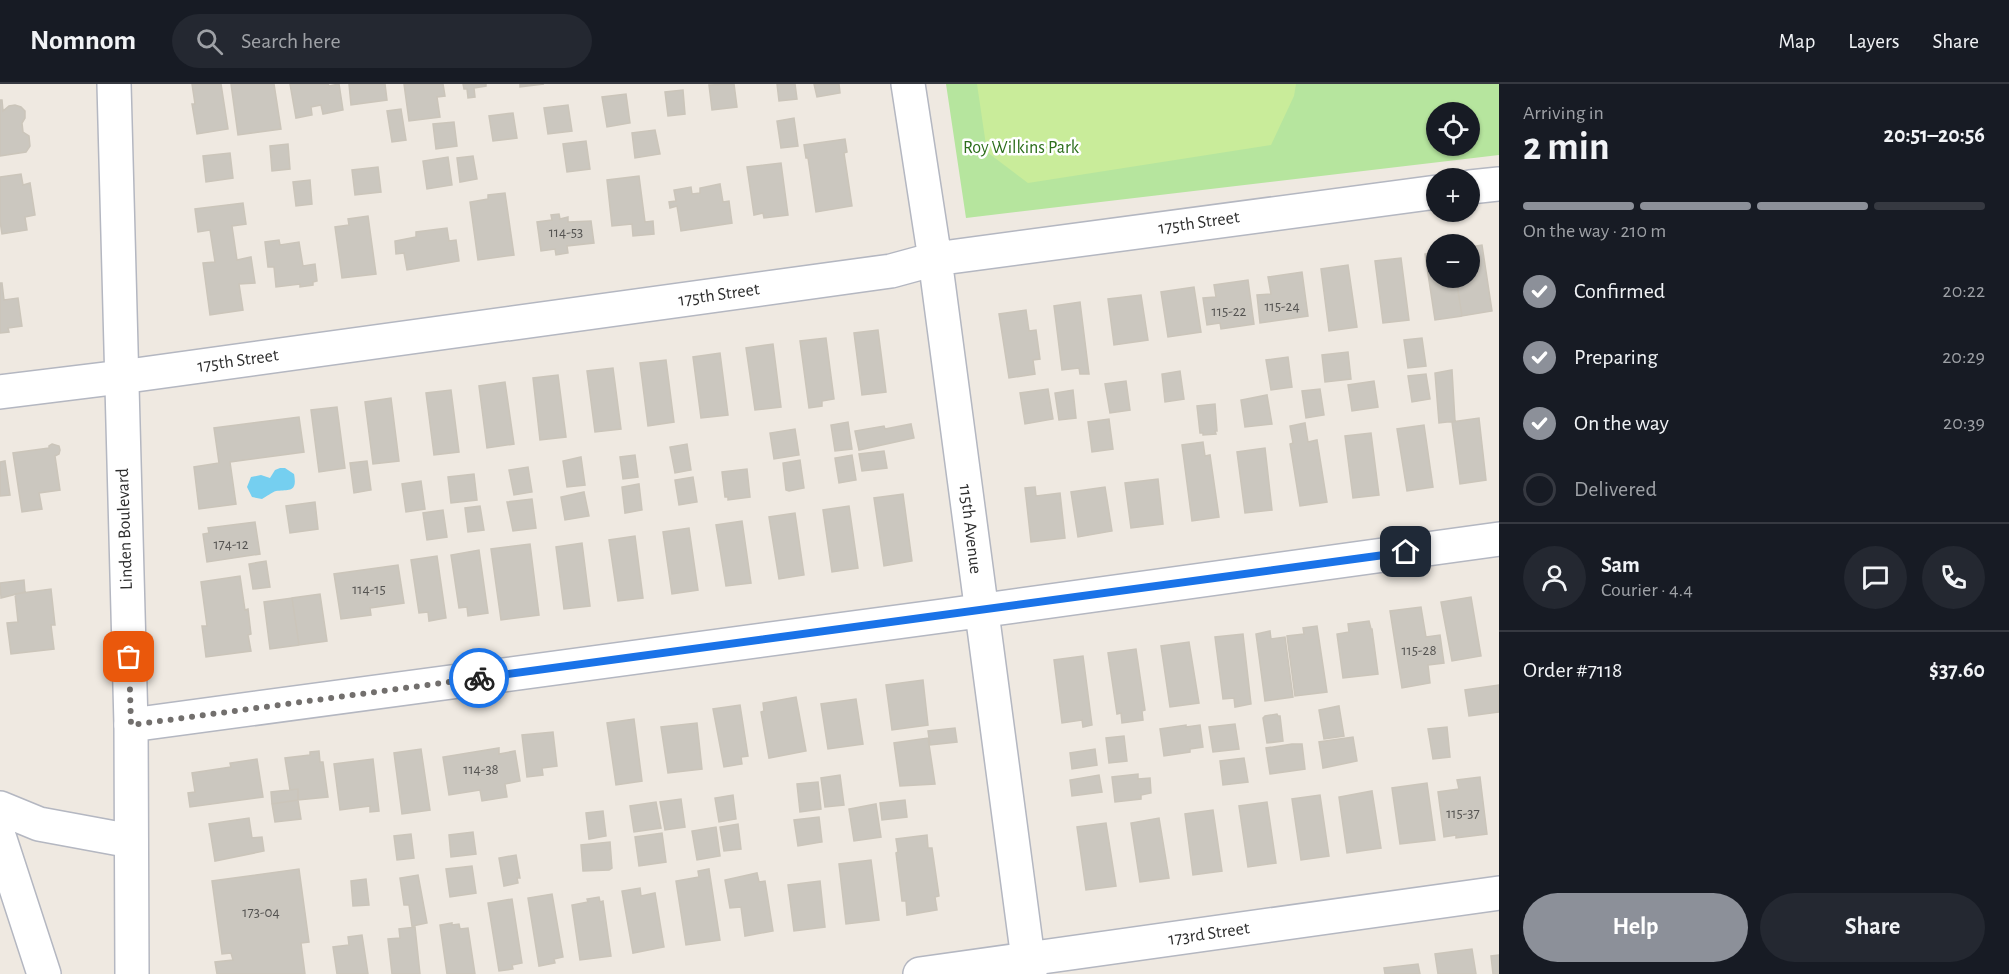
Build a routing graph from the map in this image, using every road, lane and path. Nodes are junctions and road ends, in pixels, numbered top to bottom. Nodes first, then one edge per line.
1 (114, 84) edge
2 (908, 84) edge
3 (1499, 184) edge
4 (1480, 187) edge
5 (1426, 193) edge
6 (935, 259) junction
7 (121, 377) junction
8 (0, 392) edge
9 (1499, 539) edge
10 (981, 611) junction
11 (131, 725) junction
12 (0, 808) edge
13 (0, 839) edge
14 (131, 842) junction
15 (1499, 893) edge
16 (1029, 967) edge
17 (44, 974) edge
18 (132, 974) edge
19 (920, 974) edge

1 - 7 street, Linden Boulevard
2 - 6 street, 115th Avenue
3 - 4 street
5 - 6 street, 175th Street
6 - 7 street, 175th Street
6 - 10 street, 115th Avenue
7 - 8 street, 175th Street
7 - 11 street, Linden Boulevard
9 - 10 street
10 - 11 street
10 - 16 street, 115th Avenue
11 - 14 street, Linden Boulevard
12 - 14 street
13 - 17 street
14 - 18 street, Linden Boulevard
15 - 16 street, 173rd Street
16 - 19 street, 173rd Street

